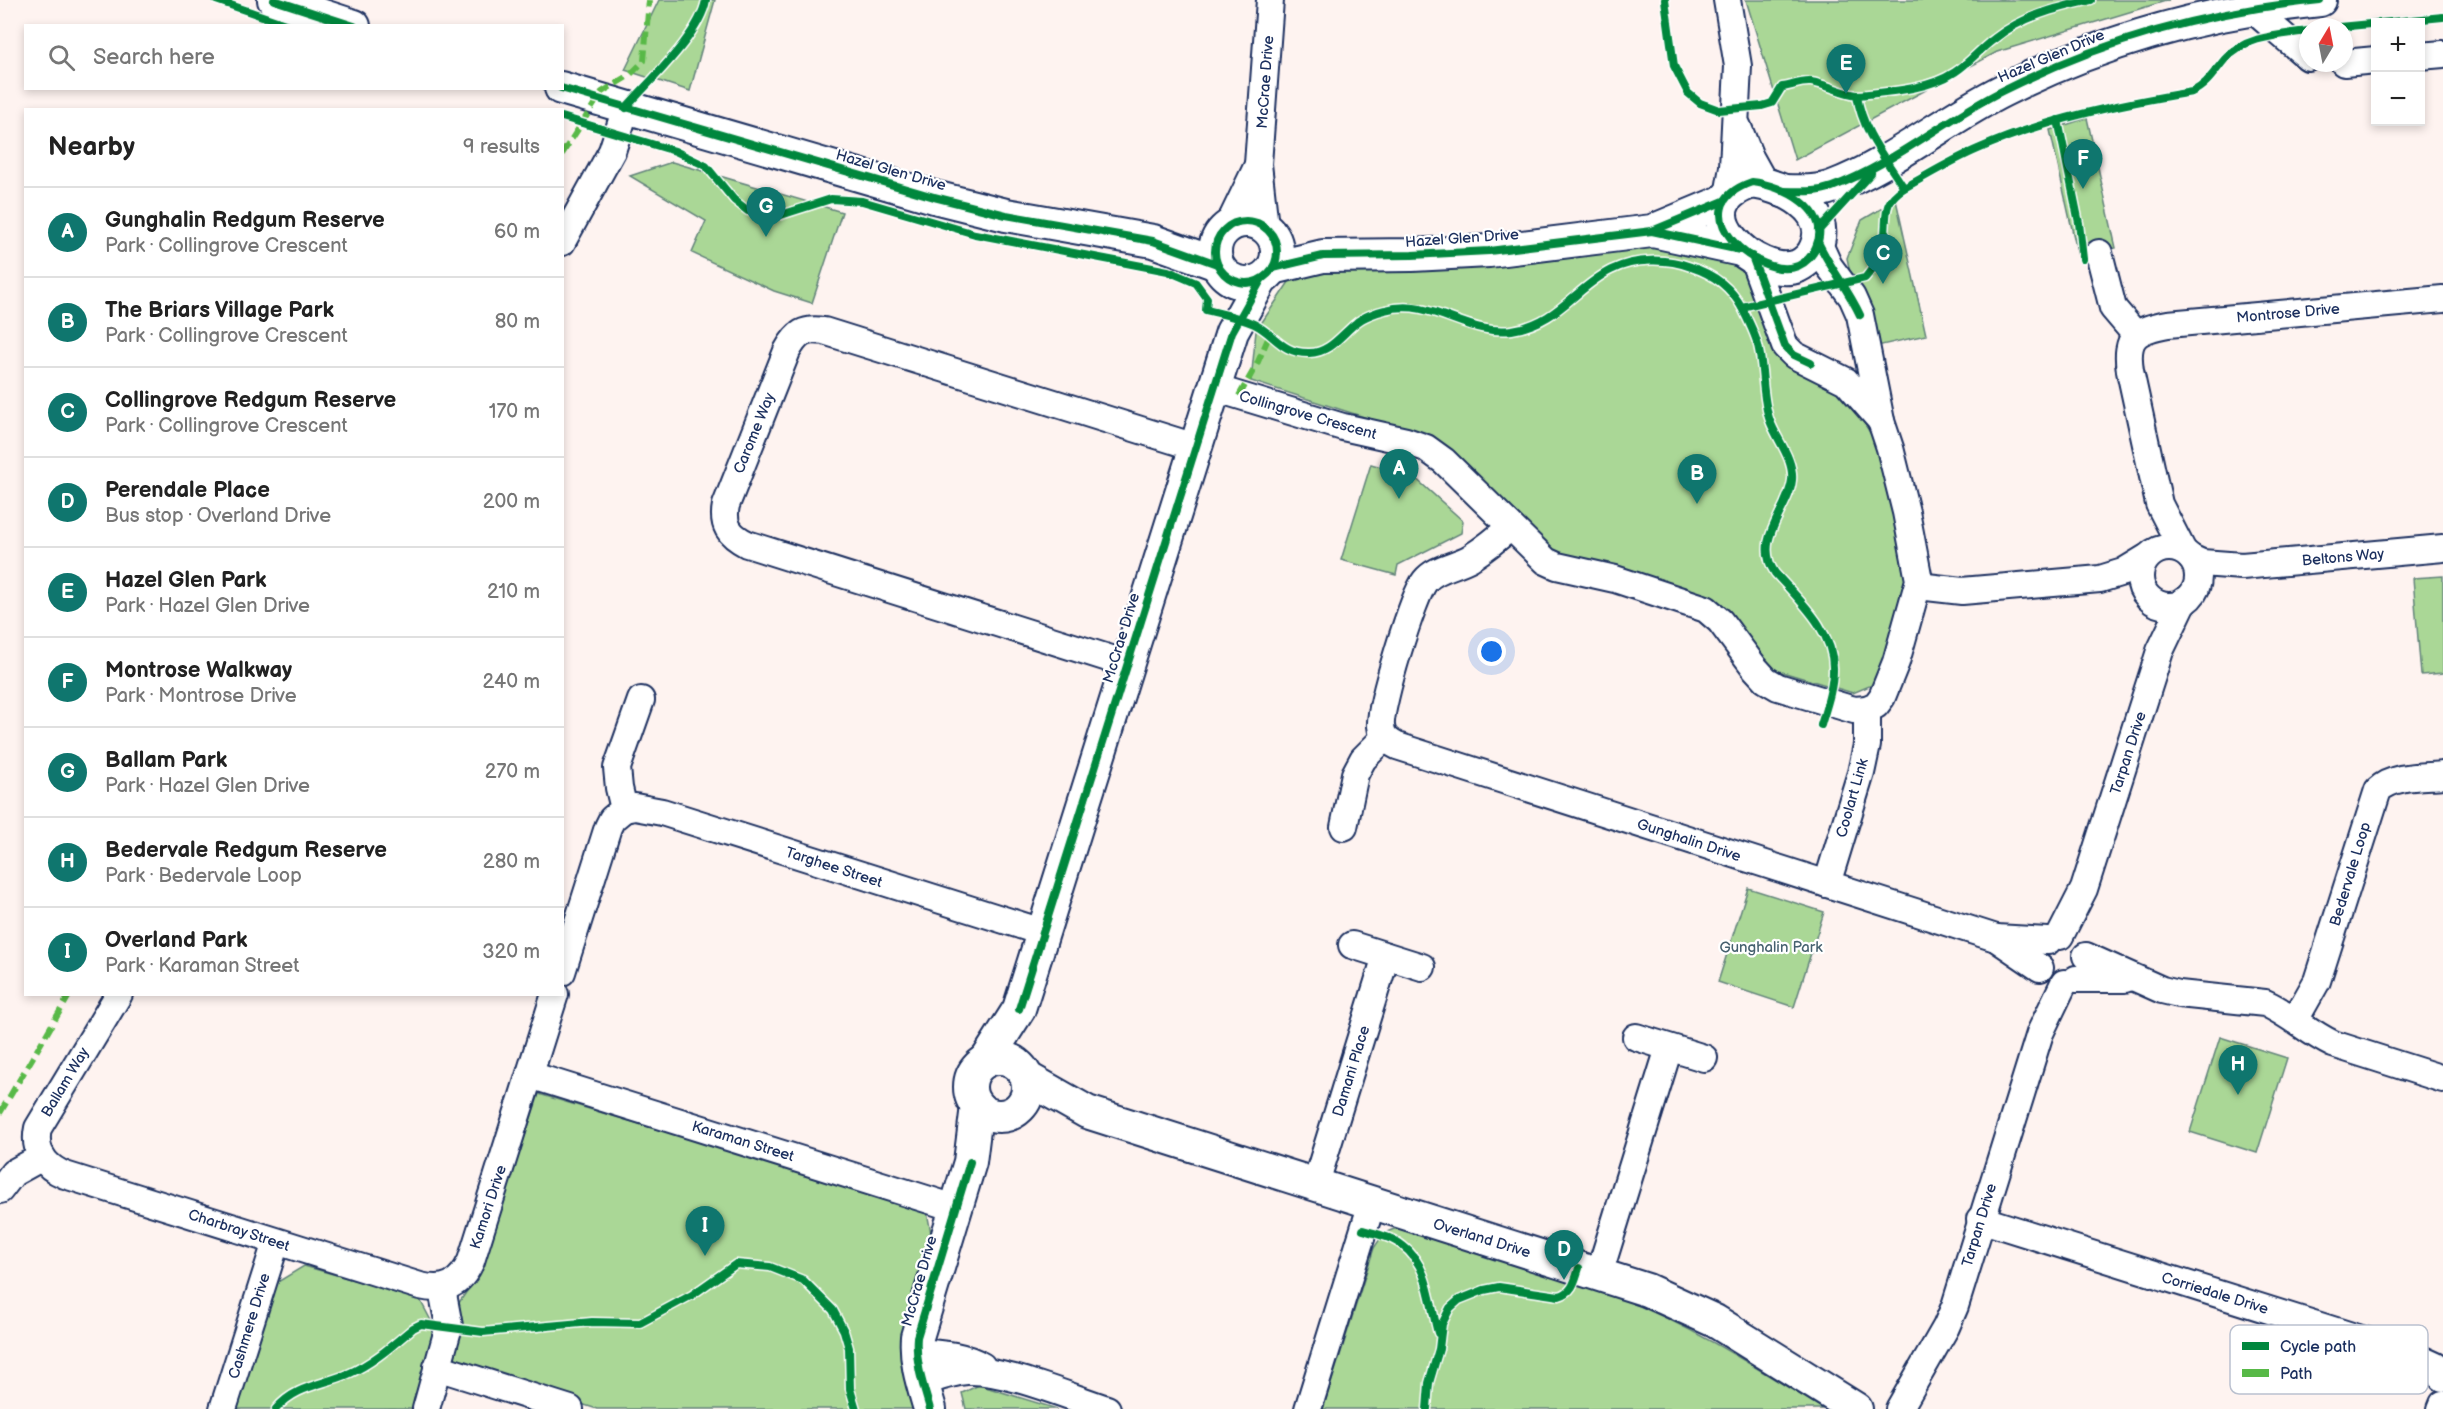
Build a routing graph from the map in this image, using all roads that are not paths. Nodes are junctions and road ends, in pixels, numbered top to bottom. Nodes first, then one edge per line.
1 (274, 0) edge
2 (1270, 0) edge
3 (1727, 0) edge
4 (2320, 0) edge
5 (2252, 9) junction
6 (348, 24) edge
7 (2299, 49) edge
8 (2443, 54) edge
9 (2425, 56) edge
10 (2371, 60) edge
11 (2353, 62) edge
12 (564, 89) edge
13 (626, 108) junction
14 (1736, 124) junction
15 (1258, 164) junction
16 (1880, 164) junction
17 (1774, 187) junction
18 (1726, 199) junction
19 (1652, 231) junction
20 (1819, 236) junction
21 (564, 238) edge
22 (1222, 250) junction
23 (1747, 253) junction
24 (2099, 253) dead end
25 (1269, 254) junction
26 (2443, 299) edge
27 (1232, 332) junction
28 (2136, 335) junction
29 (1214, 388) junction
30 (1881, 421) junction
31 (1195, 447) junction
32 (2159, 504) junction
33 (1510, 527) junction
34 (2443, 548) edge
35 (2187, 554) junction
36 (2150, 555) junction
37 (2242, 566) junction
38 (2100, 579) junction
39 (1918, 586) junction
40 (2188, 598) junction
41 (2152, 600) junction
42 (2160, 651) junction
43 (1127, 664) junction
44 (641, 700) dead end
45 (1867, 709) junction
46 (1384, 738) junction
47 (2443, 775) edge
48 (624, 809) junction
49 (1344, 827) dead end
50 (1827, 884) junction
51 (1042, 932) junction
52 (1352, 945) dead end
53 (1386, 956) junction
54 (2063, 961) junction
55 (564, 966) edge
56 (1422, 967) dead end
57 (118, 996) edge
58 (554, 996) edge
59 (1019, 1009) junction
60 (2295, 1020) junction
61 (1636, 1037) dead end
62 (1669, 1048) junction
63 (1704, 1058) dead end
64 (986, 1061) junction
65 (530, 1075) junction
66 (1026, 1076) junction
67 (2443, 1079) edge
68 (977, 1106) junction
69 (1087, 1112) junction
70 (1010, 1113) junction
71 (42, 1157) junction
72 (970, 1162) junction
73 (1315, 1186) junction
74 (0, 1190) edge
75 (1372, 1203) junction
76 (955, 1208) junction
77 (1980, 1219) junction
78 (276, 1242) junction
79 (1599, 1274) junction
80 (442, 1289) junction
81 (2317, 1325) edge
82 (916, 1352) junction
83 (2428, 1362) edge
84 (437, 1367) junction
85 (994, 1373) junction
86 (2443, 1377) edge
87 (926, 1396) edge
88 (2443, 1404) edge
89 (224, 1409) edge
90 (426, 1409) edge
91 (570, 1409) edge
92 (1107, 1409) edge
93 (1308, 1409) edge
94 (1856, 1409) edge
95 (1899, 1409) edge
96 (2441, 1409) edge

1 - 6 street
2 - 15 street, McCrae Drive
3 - 14 street
4 - 5 street, Hazel Glen Drive
5 - 7 street
5 - 16 street, Hazel Glen Drive
8 - 9 street
10 - 11 street
12 - 13 street, Hazel Glen Drive
13 - 21 street
13 - 22 street, Hazel Glen Drive
14 - 17 street
14 - 18 street
15 - 22 street, McCrae Drive
15 - 25 street, McCrae Drive
16 - 17 street, Hazel Glen Drive
16 - 20 street, Hazel Glen Drive
17 - 18 street
17 - 20 street
18 - 19 street, Hazel Glen Drive
18 - 23 street
19 - 23 street, Hazel Glen Drive
19 - 25 street, Hazel Glen Drive
20 - 23 street
20 - 30 street
22 - 25 street, Hazel Glen Drive
22 - 25 street
22 - 27 street, McCrae Drive
23 - 30 street
24 - 28 street
25 - 27 street, McCrae Drive
26 - 28 street, Montrose Drive
27 - 29 street, McCrae Drive
28 - 32 street
29 - 31 street, McCrae Drive
29 - 33 street, Collingrove Crescent
30 - 39 street
31 - 43 street, McCrae Drive
31 - 43 street, Carome Way
32 - 35 street
32 - 36 street
33 - 45 street, Collingrove Crescent
33 - 46 street
34 - 37 street, Beltons Way
35 - 36 street
35 - 37 street, Beltons Way
35 - 40 street
36 - 38 street
36 - 41 street
37 - 40 street, Beltons Way
38 - 39 street
38 - 41 street
39 - 45 street
40 - 41 street
40 - 42 street, Tarpan Drive
41 - 42 street, Tarpan Drive
42 - 54 street, Tarpan Drive
43 - 51 street, McCrae Drive
44 - 48 street
45 - 50 street, Coolart Link
46 - 49 street
46 - 50 street, Gunghalin Drive
47 - 60 street, Bedervale Loop
48 - 51 street, Targhee Street
48 - 55 street
50 - 54 street, Gunghalin Drive
51 - 59 street, McCrae Drive
52 - 53 street
53 - 56 street
53 - 73 street, Damani Place
54 - 60 street, Gunghalin Drive
54 - 77 street, Tarpan Drive
57 - 71 street, Ballam Way
58 - 65 street, Kamori Drive
59 - 64 street, McCrae Drive
59 - 66 street, McCrae Drive
60 - 67 street
61 - 62 street
62 - 63 street
62 - 79 street
64 - 66 street
64 - 68 street
65 - 76 street, Karaman Street
65 - 80 street, Kamori Drive
66 - 69 street, Overland Drive
66 - 70 street
68 - 70 street
68 - 72 street, McCrae Drive
69 - 70 street, Overland Drive
69 - 73 street, Overland Drive
70 - 72 street, McCrae Drive
71 - 74 street
71 - 78 street, Charbray Street
72 - 76 street, McCrae Drive
73 - 75 street, Overland Drive
75 - 79 street, Overland Drive
75 - 93 street
76 - 82 street, McCrae Drive
77 - 81 street, Corriedale Drive
77 - 95 street, Tarpan Drive
78 - 80 street, Charbray Street
78 - 89 street, Cashmere Drive
79 - 94 street, Overland Drive
80 - 84 street
82 - 85 street
82 - 87 street, McCrae Drive
83 - 86 street, Corriedale Drive
84 - 90 street
84 - 91 street
85 - 87 street
85 - 92 street
88 - 96 street

